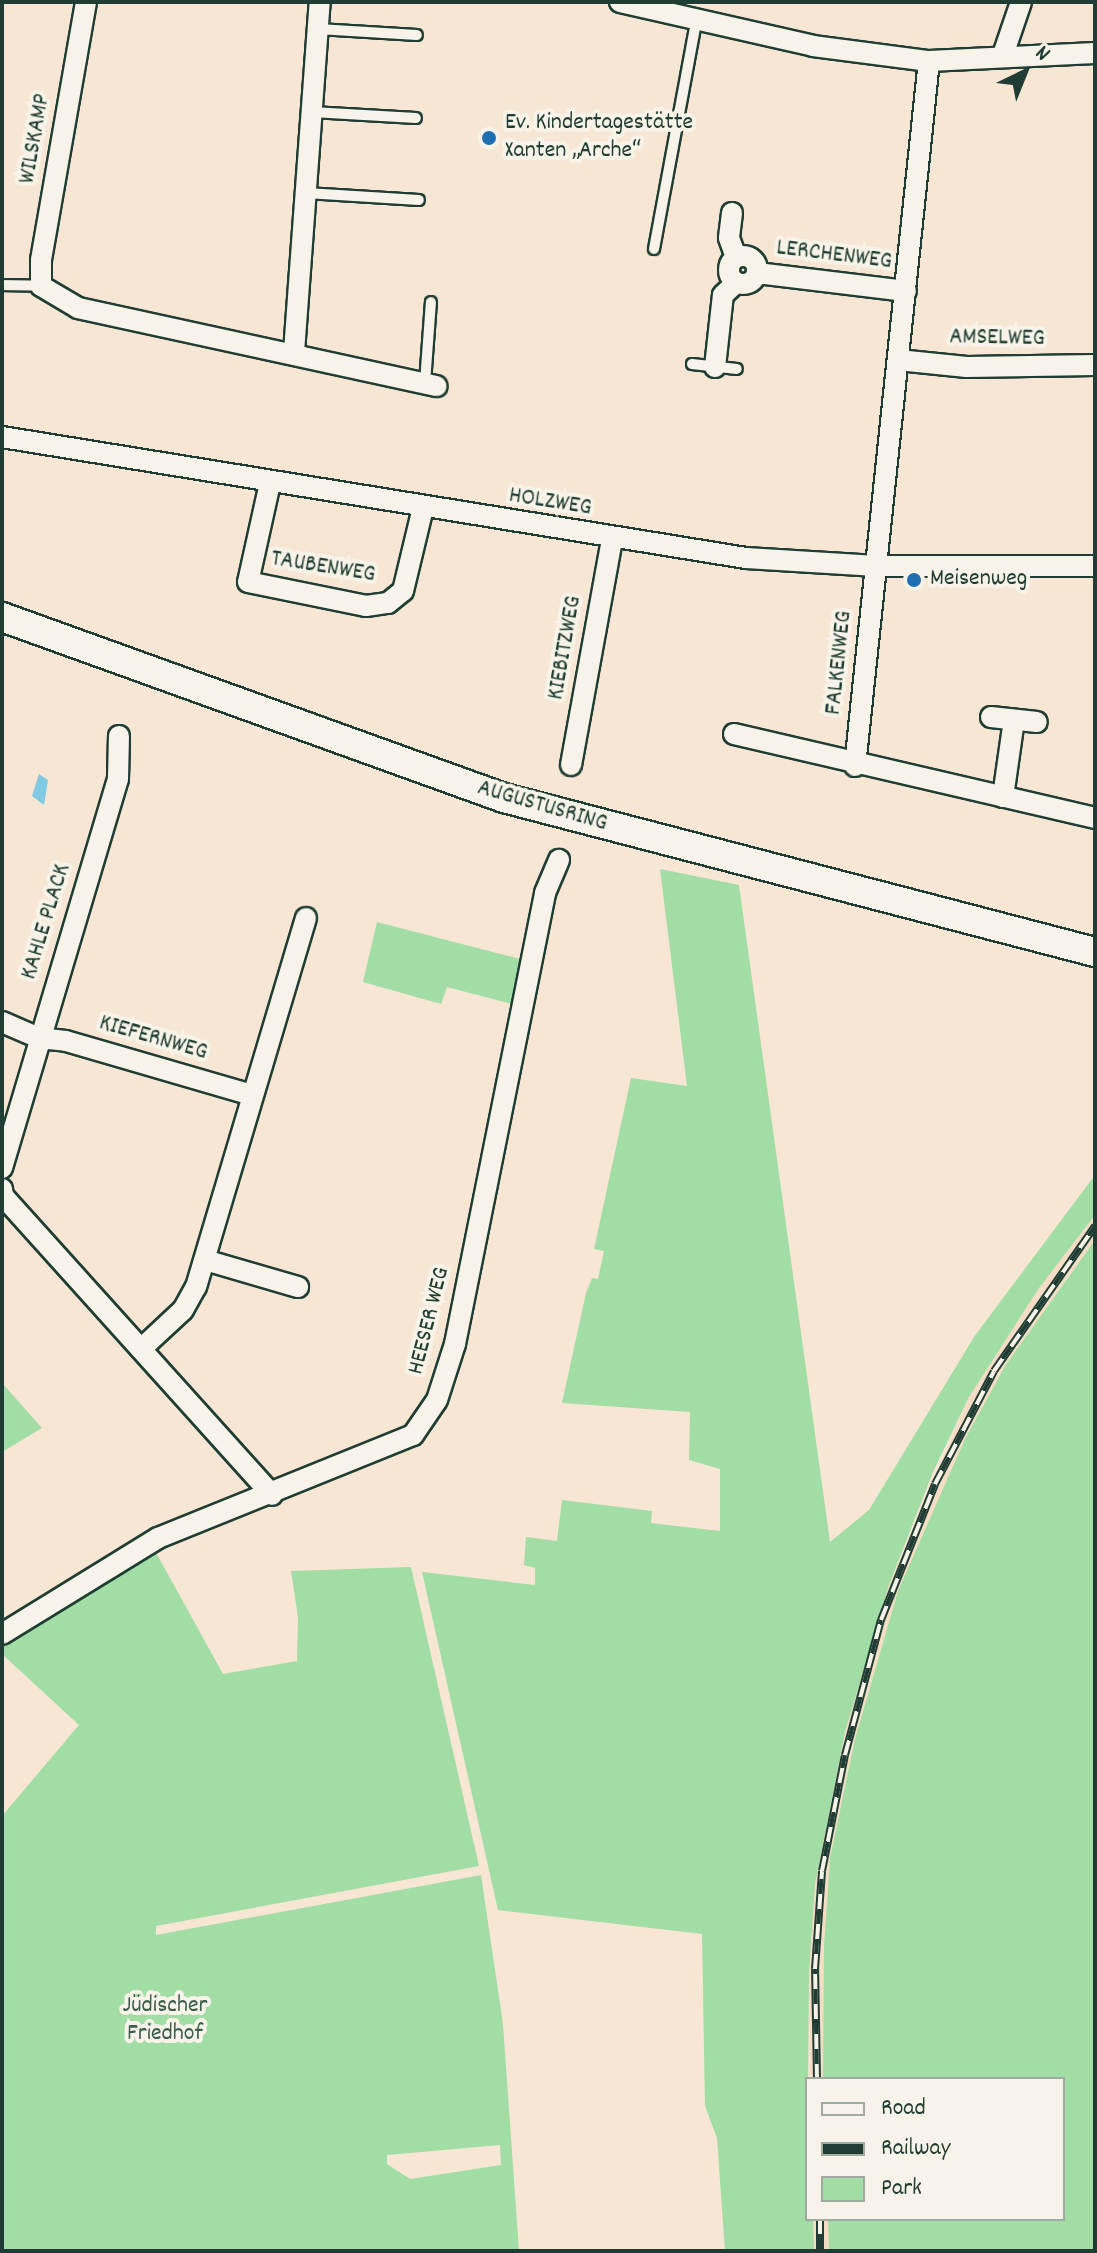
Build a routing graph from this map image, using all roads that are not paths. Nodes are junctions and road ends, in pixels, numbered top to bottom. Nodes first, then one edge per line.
1 (86, 2) edge
2 (320, 2) edge
3 (620, 2) edge
4 (1021, 2) edge
5 (696, 22) junction
6 (318, 29) junction
7 (417, 35) dead end
8 (1095, 53) edge
9 (1003, 55) junction
10 (929, 61) junction
11 (312, 112) junction
12 (416, 118) dead end
13 (306, 193) junction
14 (419, 200) dead end
15 (732, 213) dead end
16 (654, 249) dead end
17 (736, 257) junction
18 (757, 273) junction
19 (736, 283) junction
20 (2, 285) edge
21 (41, 286) junction
22 (906, 291) junction
23 (431, 302) dead end
24 (294, 352) junction
25 (898, 360) junction
26 (692, 364) dead end
27 (1095, 365) edge
28 (715, 367) junction
29 (737, 369) dead end
30 (431, 385) joint
31 (2, 437) edge
32 (270, 483) junction
33 (423, 508) junction
34 (612, 540) junction
35 (877, 566) junction
36 (1095, 566) edge
37 (2, 617) edge
38 (991, 717) dead end
39 (1014, 720) junction
40 (1037, 722) dead end
41 (734, 734) dead end
42 (119, 736) dead end
43 (571, 765) dead end
44 (855, 766) junction
45 (1003, 797) junction
46 (1095, 818) edge
47 (559, 860) dead end
48 (306, 918) dead end
49 (1095, 952) edge
50 (2, 1022) edge
51 (39, 1038) junction
52 (252, 1095) junction
53 (2, 1168) edge
54 (2, 1189) edge
55 (205, 1260) junction
56 (298, 1287) dead end
57 (141, 1349) junction
58 (272, 1495) junction
59 (2, 1634) edge

1 - 21 street, WILSKAMP
2 - 6 street
3 - 5 street
4 - 9 street
5 - 10 street
5 - 16 lane
6 - 7 lane
6 - 11 street
8 - 9 street
9 - 10 street
10 - 22 street
11 - 12 lane
11 - 13 street
13 - 14 lane
13 - 24 street
15 - 17 street
17 - 18 street, LERCHENWEG
17 - 19 street
18 - 19 street, LERCHENWEG
18 - 22 street, LERCHENWEG
19 - 28 street
20 - 21 lane
21 - 24 street
22 - 25 street
23 - 30 lane
24 - 30 street
25 - 27 street, AMSELWEG
25 - 35 street
26 - 28 lane
28 - 29 lane
31 - 32 street, HOLZWEG
32 - 33 street, HOLZWEG
32 - 33 street, TAUBENWEG
33 - 34 street, HOLZWEG
34 - 35 street, HOLZWEG
34 - 43 street, KIEBITZWEG
35 - 36 street, HOLZWEG
35 - 44 street, FALKENWEG
37 - 49 main road, AUGUSTUSRING
38 - 39 street
39 - 40 street
39 - 45 street
41 - 44 street
42 - 51 street, KAHLE PLACK
44 - 45 street
45 - 46 street
47 - 58 street, HEESER WEG
48 - 52 street
50 - 51 street, KIEFERNWEG
51 - 52 street, KIEFERNWEG
51 - 53 street, KAHLE PLACK
52 - 55 street
54 - 57 street
55 - 56 street
55 - 57 street
57 - 58 street
58 - 59 street, HEESER WEG

